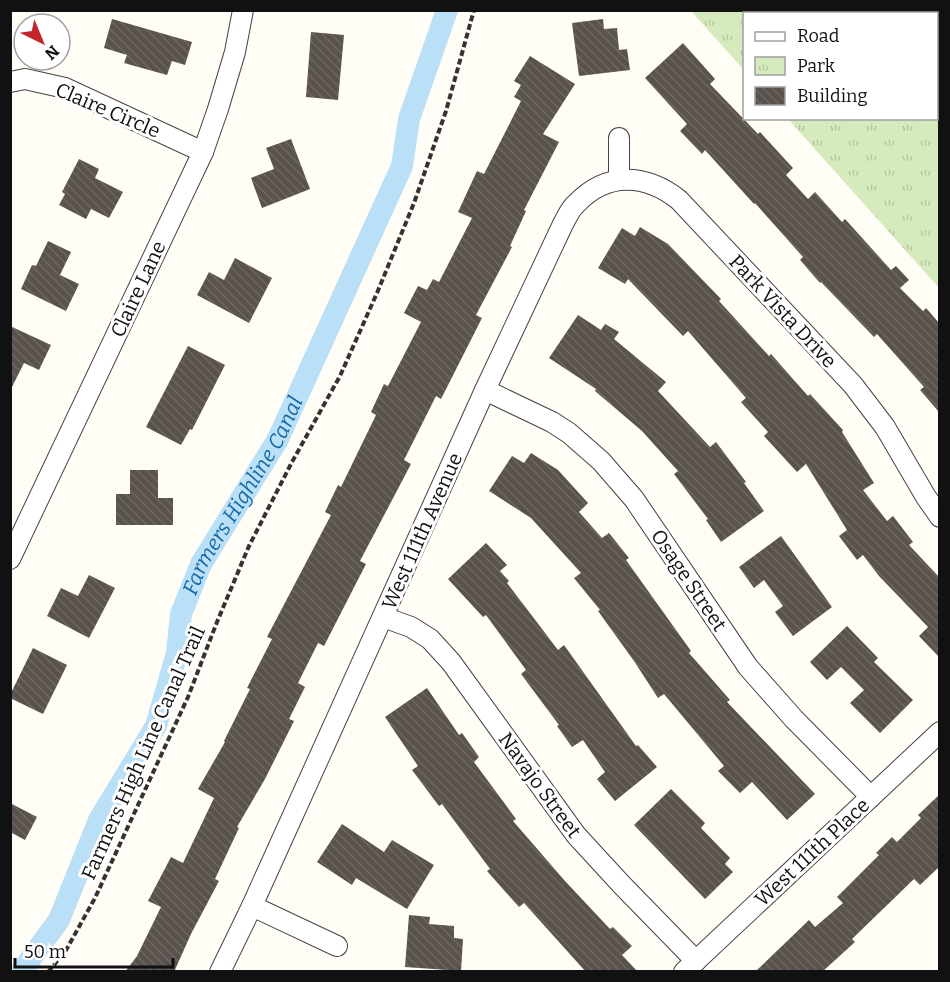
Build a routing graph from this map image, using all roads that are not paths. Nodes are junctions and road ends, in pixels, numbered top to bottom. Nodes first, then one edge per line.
1 (243, 10) edge
2 (10, 82) edge
3 (619, 138) dead end
4 (203, 152) junction
5 (619, 180) junction
6 (485, 390) junction
7 (933, 491) edge
8 (939, 517) edge
9 (10, 559) edge
10 (384, 617) junction
11 (939, 732) edge
12 (871, 797) junction
13 (252, 906) junction
14 (337, 946) dead end
15 (690, 966) edge
16 (220, 972) edge

1 - 4 street, Claire Lane
2 - 4 street, Claire Circle
3 - 5 street
4 - 9 street, Claire Lane
5 - 6 street, West 111th Avenue
5 - 7 street, Park Vista Drive
6 - 10 street, West 111th Avenue
6 - 12 street, Osage Street
7 - 8 street, Park Vista Drive
10 - 13 street, West 111th Avenue
10 - 15 street, Navajo Street
11 - 12 street, West 111th Place
12 - 15 street, West 111th Place
13 - 14 street
13 - 16 street, West 111th Avenue

